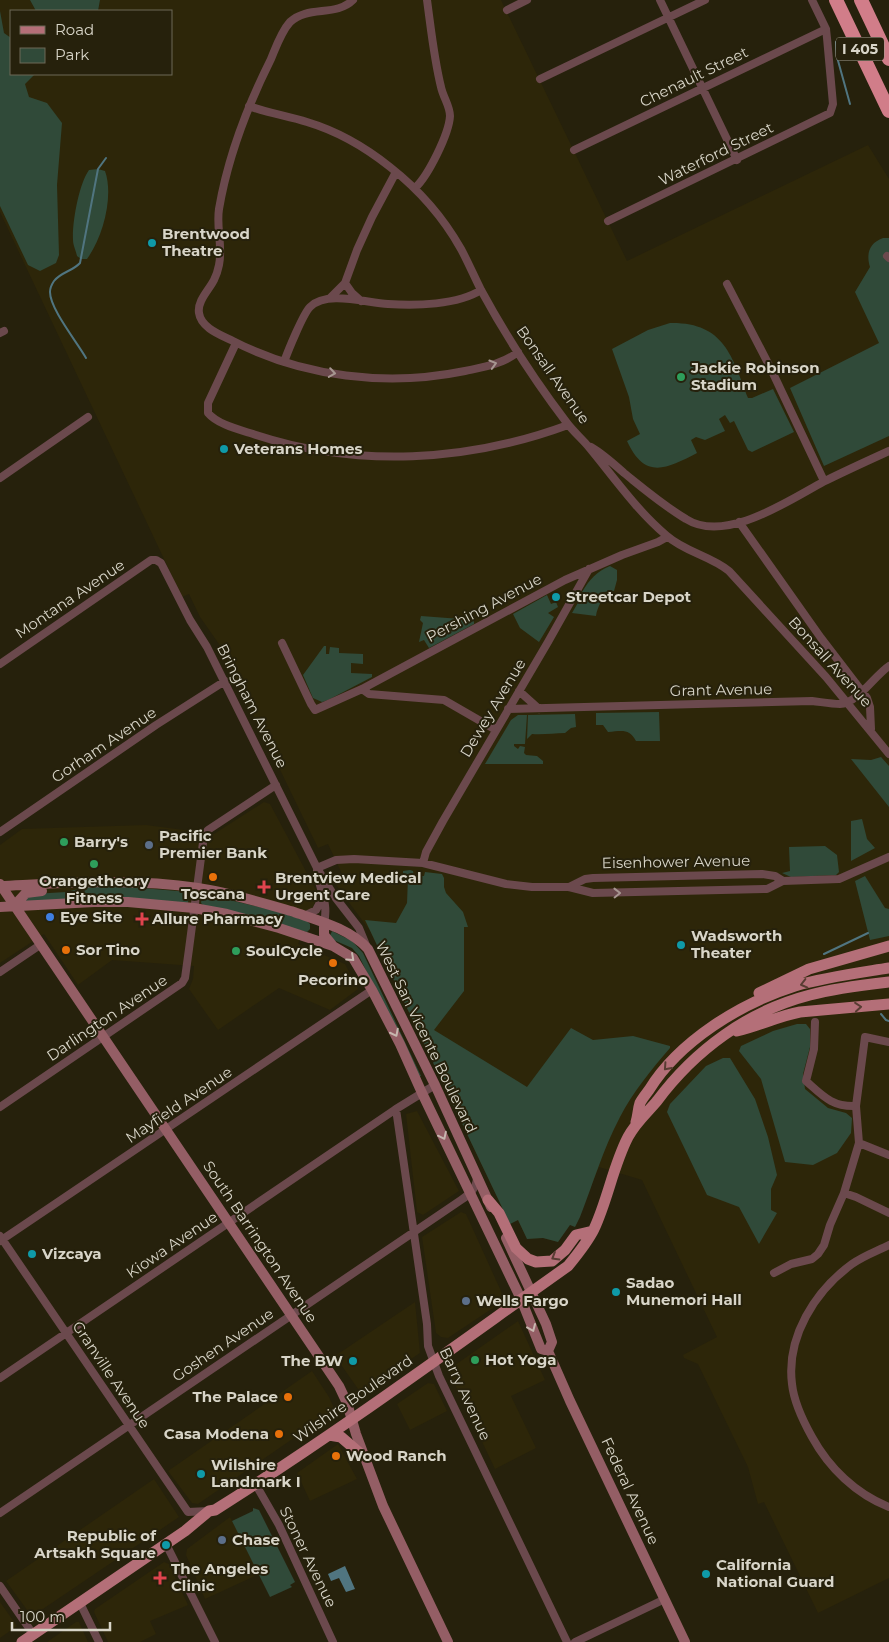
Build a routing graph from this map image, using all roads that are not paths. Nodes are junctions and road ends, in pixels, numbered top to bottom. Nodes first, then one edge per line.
1 (353, 0) edge
2 (427, 0) edge
3 (527, 0) edge
4 (660, 0) edge
5 (706, 0) edge
6 (812, 0) edge
7 (836, 0) edge
8 (844, 0) edge
9 (861, 0) edge
10 (507, 10) dead end
11 (668, 18) junction
12 (826, 29) junction
13 (889, 59) edge
14 (540, 79) dead end
15 (702, 88) junction
16 (889, 93) edge
17 (249, 106) junction
18 (889, 111) edge
19 (574, 150) dead end
20 (737, 160) junction
21 (396, 172) junction
22 (415, 188) junction
23 (608, 221) dead end
24 (345, 283) junction
25 (727, 284) dead end
26 (481, 290) junction
27 (330, 298) junction
28 (361, 301) junction
29 (236, 343) junction
30 (518, 352) junction
31 (284, 362) junction
32 (88, 417) dead end
33 (568, 425) junction
34 (587, 445) junction
35 (889, 451) edge
36 (0, 478) edge
37 (824, 482) junction
38 (738, 522) junction
39 (667, 537) junction
40 (156, 560) joint
41 (589, 569) junction
42 (282, 643) dead end
43 (0, 664) edge
44 (889, 666) edge
45 (225, 681) junction
46 (362, 689) junction
47 (519, 691) junction
48 (862, 691) junction
49 (848, 702) junction
50 (508, 709) junction
51 (539, 709) junction
52 (496, 730) junction
53 (870, 730) junction
54 (889, 754) edge
55 (276, 785) junction
56 (0, 832) edge
57 (889, 857) edge
58 (423, 863) junction
59 (317, 868) junction
60 (676, 875) junction
61 (783, 881) junction
62 (84, 883) junction
63 (0, 886) edge
64 (569, 887) junction
65 (196, 888) junction
66 (677, 891) junction
67 (323, 897) junction
68 (14, 906) junction
69 (0, 907) edge
70 (194, 908) junction
71 (304, 916) junction
72 (324, 923) junction
73 (303, 936) junction
74 (40, 945) junction
75 (332, 946) junction
76 (889, 946) edge
77 (368, 949) junction
78 (889, 968) edge
79 (0, 972) edge
80 (889, 982) edge
81 (372, 990) junction
82 (889, 1004) edge
83 (815, 1022) dead end
84 (725, 1034) junction
85 (103, 1037) junction
86 (889, 1042) edge
87 (683, 1050) junction
88 (434, 1085) junction
89 (422, 1093) junction
90 (856, 1106) junction
91 (0, 1107) edge
92 (396, 1109) junction
93 (636, 1122) junction
94 (166, 1130) junction
95 (859, 1143) junction
96 (889, 1155) edge
97 (477, 1178) junction
98 (470, 1193) junction
99 (844, 1193) junction
100 (488, 1200) junction
101 (889, 1213) edge
102 (229, 1223) junction
103 (593, 1231) junction
104 (414, 1232) junction
105 (1, 1239) edge
106 (889, 1245) edge
107 (774, 1273) dead end
108 (526, 1296) junction
109 (292, 1316) junction
110 (66, 1332) junction
111 (433, 1361) junction
112 (0, 1378) edge
113 (352, 1418) junction
114 (128, 1425) junction
115 (329, 1435) junction
116 (363, 1456) junction
117 (256, 1485) junction
118 (889, 1507) edge
119 (209, 1511) junction
120 (0, 1513) edge
121 (166, 1544) junction
122 (0, 1586) edge
123 (665, 1599) junction
124 (80, 1603) junction
125 (33, 1634) junction
126 (22, 1642) edge
127 (99, 1642) edge
128 (215, 1642) edge
129 (333, 1642) edge
130 (448, 1642) edge
131 (567, 1642) edge
132 (575, 1642) edge
133 (686, 1642) edge

1 - 17 street
2 - 22 street
3 - 10 street
4 - 11 street
5 - 11 street
6 - 12 street
7 - 18 highway, I 405
8 - 16 highway
9 - 13 highway, I 405
11 - 14 street
11 - 15 street
12 - 15 street, Chenault Street
12 - 20 street, Waterford Street
15 - 19 street, Chenault Street
15 - 20 street
17 - 21 street, Bonsall Avenue
17 - 29 street
20 - 23 street, Waterford Street
21 - 22 street, Bonsall Avenue
21 - 24 street
22 - 26 street, Bonsall Avenue
24 - 27 street
24 - 28 street
25 - 37 street
26 - 28 street
26 - 30 street, Bonsall Avenue
27 - 28 street
27 - 31 street
29 - 31 street
29 - 33 street
31 -> 30 street
30 - 33 street, Bonsall Avenue
32 - 36 street
33 - 34 street, Bonsall Avenue
34 - 38 street
34 - 39 street, Bonsall Avenue
35 - 37 street
37 - 38 street
38 - 48 street, Bonsall Avenue
39 - 41 street, Pershing Avenue
39 - 49 street, Bonsall Avenue
40 - 43 street, Montana Avenue
40 - 45 street, Bringham Avenue
41 - 46 street, Pershing Avenue
41 - 47 street, Dewey Avenue
42 - 46 street, Pershing Avenue
44 - 48 street
45 - 55 street, Bringham Avenue
45 - 56 street, Gorham Avenue
46 - 52 street
47 - 50 street, Dewey Avenue
47 - 51 street
48 - 49 street
48 - 53 street, Bonsall Avenue
49 - 51 street, Grant Avenue
49 - 53 street, Bonsall Avenue
50 - 51 street, Grant Avenue
50 - 52 street, Dewey Avenue
52 - 58 street, Dewey Avenue
53 - 54 street, Bonsall Avenue
55 - 59 street, Bringham Avenue
55 - 65 street, Darlington Avenue
57 - 61 street, Eisenhower Avenue
58 - 59 street, Eisenhower Avenue
58 - 64 street, Eisenhower Avenue
59 - 67 street, Bringham Avenue
59 - 77 street, Bringham Avenue
60 - 61 street, Eisenhower Avenue
60 - 64 street, Eisenhower Avenue
60 - 66 street
61 - 66 street, Eisenhower Avenue
62 - 63 main road, West San Vicente Boulevard
62 - 65 main road, West San Vicente Boulevard
62 - 68 main road
63 - 68 main road, South Barrington Avenue
64 -> 66 street, Eisenhower Avenue
65 - 70 street, Darlington Avenue
65 - 71 main road, West San Vicente Boulevard
67 - 71 street
67 - 72 street, Bringham Avenue
68 - 69 main road, West San Vicente Boulevard
68 - 70 main road, West San Vicente Boulevard
68 - 74 main road, South Barrington Avenue
70 - 73 main road, West San Vicente Boulevard
70 - 85 street, Darlington Avenue
71 - 72 main road, West San Vicente Boulevard
71 - 73 main road
72 - 75 main road
72 - 77 main road, West San Vicente Boulevard
73 - 75 main road, West San Vicente Boulevard
74 - 79 street
74 - 85 main road, South Barrington Avenue
75 -> 81 main road, West San Vicente Boulevard
76 - 87 main road
77 - 88 main road, West San Vicente Boulevard
78 -> 87 main road, Wilshire Boulevard
80 - 84 main road, Wilshire Boulevard
81 -> 89 main road, West San Vicente Boulevard
81 - 94 street, Mayfield Avenue
84 -> 82 main road
83 - 90 street
84 - 93 main road, Wilshire Boulevard
85 - 91 street, Darlington Avenue
85 - 94 main road, South Barrington Avenue
86 - 90 street
87 -> 93 main road, Wilshire Boulevard
88 - 89 street, Kiowa Avenue
88 - 97 main road, West San Vicente Boulevard
89 - 92 street, Kiowa Avenue
89 -> 98 main road, West San Vicente Boulevard
90 - 95 street
92 - 102 street, Kiowa Avenue
92 - 104 street, Barry Avenue
93 - 103 main road, Wilshire Boulevard
94 - 102 main road, South Barrington Avenue
94 - 105 street, Mayfield Avenue
95 - 96 street
95 - 99 street
97 - 98 street
97 - 100 main road, West San Vicente Boulevard
98 - 104 street, Goshen Avenue
98 - 108 main road, West San Vicente Boulevard
99 - 101 street
99 - 107 street
103 -> 100 main road
100 - 108 main road, West San Vicente Boulevard
102 - 109 main road, South Barrington Avenue
102 - 110 street, Kiowa Avenue
103 - 108 main road, Wilshire Boulevard
104 - 109 street, Goshen Avenue
104 - 111 street, Barry Avenue
105 - 110 street, Granville Avenue
106 - 118 street
108 - 111 main road, Wilshire Boulevard
108 - 123 main road, Federal Avenue
109 - 113 main road, South Barrington Avenue
109 - 114 street, Goshen Avenue
110 - 112 street, Kiowa Avenue
110 - 114 street, Granville Avenue
111 - 113 main road, Wilshire Boulevard
111 - 131 street, Barry Avenue
113 - 115 main road, Wilshire Boulevard
113 - 116 main road, South Barrington Avenue
114 - 119 street, Granville Avenue
114 - 120 street, Goshen Avenue
115 - 116 main road
115 - 117 main road, Wilshire Boulevard
116 - 130 main road, South Barrington Avenue
117 - 119 main road, Wilshire Boulevard
117 - 129 street, Stoner Avenue
119 - 121 main road, Wilshire Boulevard
121 - 124 main road, Wilshire Boulevard
121 - 128 street
122 - 125 street
123 - 132 street
123 - 133 main road, Federal Avenue
124 - 125 main road, Wilshire Boulevard
124 - 127 street
125 - 126 main road, Wilshire Boulevard

